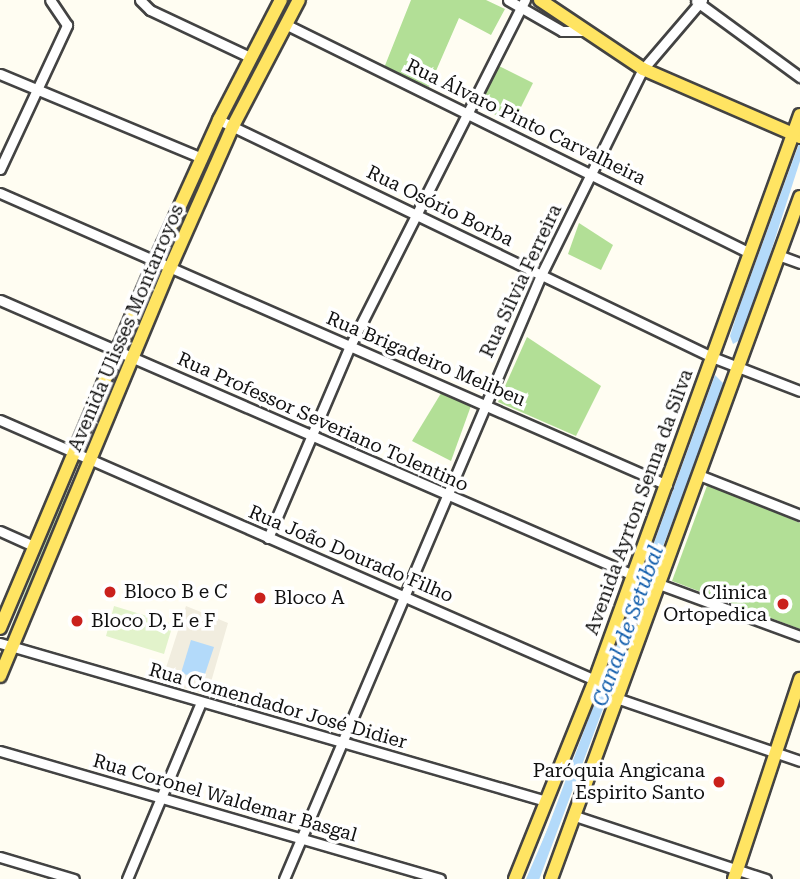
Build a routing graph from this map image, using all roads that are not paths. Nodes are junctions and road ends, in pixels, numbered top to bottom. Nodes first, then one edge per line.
1 (50, 0) edge
2 (139, 0) edge
3 (281, 0) edge
4 (299, 0) edge
5 (508, 0) edge
6 (540, 0) edge
7 (698, 1) edge
8 (523, 3) edge
9 (285, 24) junction
10 (586, 31) junction
11 (250, 57) junction
12 (643, 69) junction
13 (0, 74) edge
14 (800, 77) edge
15 (37, 89) junction
16 (468, 113) junction
17 (800, 115) edge
18 (219, 120) junction
19 (233, 126) junction
20 (797, 136) edge
21 (202, 158) junction
22 (0, 169) edge
23 (591, 174) junction
24 (0, 193) edge
25 (800, 197) edge
26 (416, 213) junction
27 (750, 253) junction
28 (778, 255) junction
29 (156, 259) junction
30 (800, 263) edge
31 (171, 266) junction
32 (541, 275) junction
33 (0, 300) edge
34 (350, 346) junction
35 (117, 352) junction
36 (712, 357) junction
37 (133, 359) junction
38 (738, 368) junction
39 (800, 391) edge
40 (485, 403) junction
41 (0, 420) edge
42 (313, 435) junction
43 (75, 453) junction
44 (92, 461) junction
45 (699, 475) junction
46 (667, 485) junction
47 (446, 495) junction
48 (800, 515) edge
49 (0, 531) edge
50 (268, 538) junction
51 (34, 545) junction
52 (634, 575) junction
53 (659, 584) junction
54 (404, 594) junction
55 (0, 628) edge
56 (800, 636) edge
57 (6, 645) edge
58 (0, 676) edge
59 (800, 679) edge
60 (595, 680) junction
61 (619, 699) junction
62 (201, 702) junction
63 (343, 744) junction
64 (0, 751) edge
65 (774, 752) junction
66 (800, 761) edge
67 (161, 797) junction
68 (546, 802) junction
69 (575, 816) junction
70 (302, 838) junction
71 (0, 857) edge
72 (735, 874) edge
73 (74, 879) edge
74 (127, 879) edge
75 (284, 879) edge
76 (440, 879) edge
77 (515, 879) edge
78 (551, 879) edge
79 (766, 879) edge

1 - 15 street
2 - 11 street
3 - 11 main road, Avenida Ulisses Montarroyos
4 - 9 main road, Avenida Ulisses Montarroyos
5 - 8 street
6 - 10 main road
7 - 12 street, Rua Sílvia Ferreira
7 - 14 street
8 - 10 street
8 - 16 street
9 - 16 street, Rua Álvaro Pinto Carvalheira
9 - 19 main road, Avenida Ulisses Montarroyos
10 - 12 main road
11 - 18 main road, Avenida Ulisses Montarroyos
12 - 20 main road
12 - 23 street, Rua Sílvia Ferreira
13 - 15 street
15 - 21 street
15 - 22 street
16 - 23 street, Rua Álvaro Pinto Carvalheira
16 - 26 street
17 - 20 main road, Avenida Ayrton Senna da Silva
18 - 19 street, Rua Osório Borba
18 - 21 main road, Avenida Ulisses Montarroyos
19 - 26 street, Rua Osório Borba
19 - 31 main road, Avenida Ulisses Montarroyos
20 - 27 main road, Avenida Ayrton Senna da Silva
21 - 29 main road, Avenida Ulisses Montarroyos
23 - 27 street, Rua Álvaro Pinto Carvalheira
23 - 32 street, Rua Sílvia Ferreira
24 - 29 street, Rua Brigadeiro Melibeu
25 - 28 main road
26 - 32 street, Rua Osório Borba
26 - 34 street
27 - 36 main road, Avenida Ayrton Senna da Silva
28 - 30 street
28 - 38 main road
29 - 31 street, Rua Brigadeiro Melibeu
29 - 35 main road, Avenida Ulisses Montarroyos
31 - 34 street, Rua Brigadeiro Melibeu
31 - 37 main road, Avenida Ulisses Montarroyos
32 - 36 street, Rua Osório Borba
32 - 40 street, Rua Sílvia Ferreira
33 - 35 street, Rua Professor Severiano Tolentino
34 - 40 street, Rua Brigadeiro Melibeu
34 - 42 street
35 - 37 street, Rua Professor Severiano Tolentino
35 - 43 main road, Avenida Ulisses Montarroyos
36 - 38 street, Rua Osório Borba
36 - 46 main road, Avenida Ayrton Senna da Silva
37 - 42 street, Rua Professor Severiano Tolentino
37 - 44 main road, Avenida Ulisses Montarroyos
38 - 39 street, Rua Osório Borba
38 - 45 main road
40 - 46 street, Rua Brigadeiro Melibeu
40 - 47 street, Rua Sílvia Ferreira
41 - 43 street, Rua João Dourado Filho
42 - 47 street, Rua Professor Severiano Tolentino
42 - 50 street
43 - 44 street, Rua João Dourado Filho
43 - 51 main road, Avenida Ulisses Montarroyos
44 - 50 street, Rua João Dourado Filho
44 - 57 main road, Avenida Ulisses Montarroyos
45 - 48 street
45 - 53 main road
46 - 52 main road, Avenida Ayrton Senna da Silva
47 - 52 street, Rua Professor Severiano Tolentino
47 - 54 street, Rua Sílvia Ferreira
49 - 51 street
50 - 54 street, Rua João Dourado Filho
51 - 55 main road, Avenida Ulisses Montarroyos
52 - 60 main road, Avenida Ayrton Senna da Silva
53 - 56 street
53 - 61 main road
54 - 60 street, Rua João Dourado Filho
54 - 63 street, Rua Sílvia Ferreira
57 - 58 main road, Avenida Ulisses Montarroyos
57 - 62 street, Rua Comendador José Didier
59 - 65 main road
60 - 68 main road, Avenida Ayrton Senna da Silva
61 - 65 street
61 - 69 main road
62 - 63 street, Rua Comendador José Didier
62 - 67 street
63 - 68 street, Rua Comendador José Didier
63 - 70 street, Rua Sílvia Ferreira
64 - 67 street, Rua Coronel Waldemar Basgal
65 - 66 street
65 - 72 main road
67 - 70 street, Rua Coronel Waldemar Basgal
67 - 74 street
68 - 77 main road, Avenida Ayrton Senna da Silva
69 - 72 street
69 - 78 main road
70 - 75 street, Rua Sílvia Ferreira
70 - 76 street, Rua Coronel Waldemar Basgal
71 - 73 street
72 - 79 street

